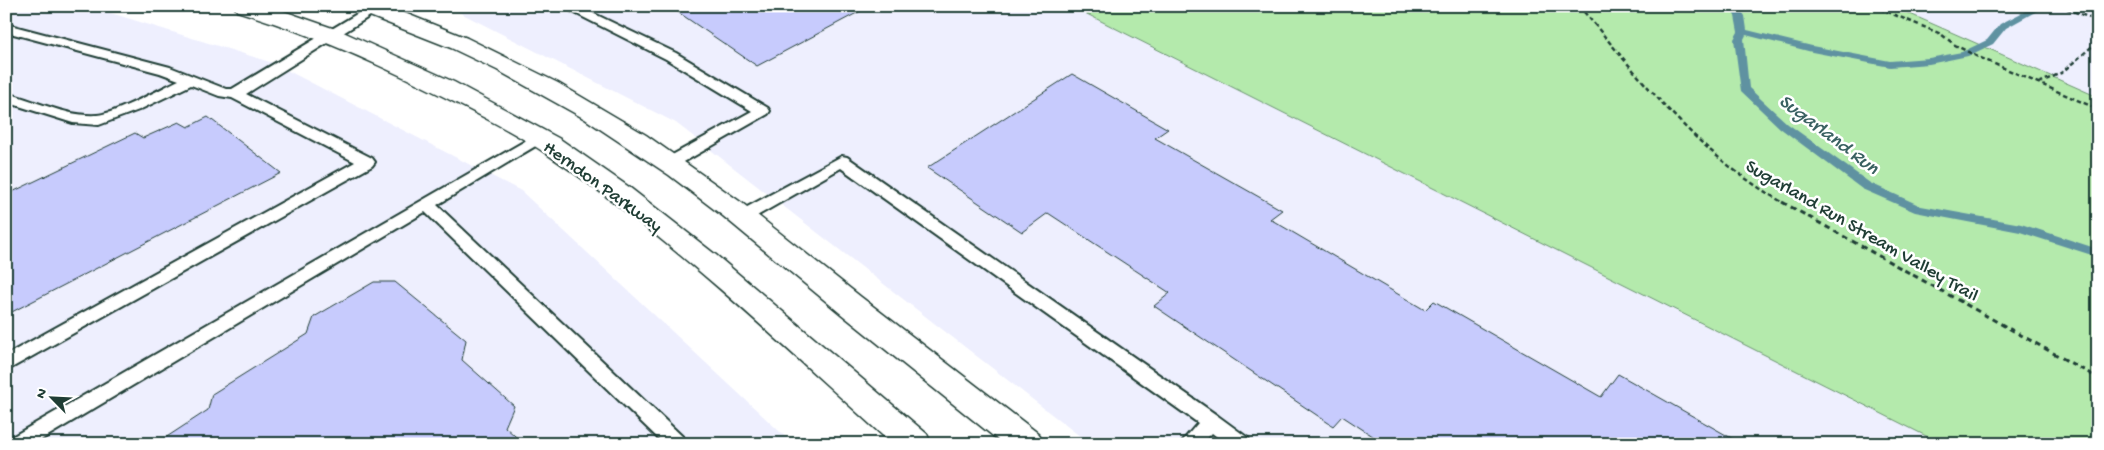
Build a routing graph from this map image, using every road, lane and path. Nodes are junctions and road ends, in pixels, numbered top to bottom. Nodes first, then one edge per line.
1 (245, 6) edge
2 (567, 6) edge
3 (1579, 6) edge
4 (1873, 6) edge
5 (2060, 6) edge
6 (373, 7) edge
7 (2098, 21) edge
8 (6, 28) edge
9 (332, 36) junction
10 (2098, 44) edge
11 (191, 80) junction
12 (2039, 84) junction
13 (235, 94) junction
14 (6, 97) edge
15 (2098, 109) edge
16 (539, 138) junction
17 (670, 163) junction
18 (426, 204) junction
19 (742, 217) junction
20 (6, 364) edge
21 (2098, 378) edge
22 (1211, 422) junction
23 (17, 444) edge
24 (676, 444) edge
25 (915, 444) edge
26 (1027, 444) edge
27 (1190, 444) edge
28 (1241, 444) edge

1 - 9 main road, Herndon Parkway
2 - 17 lane
3 - 21 path, Sugarland Run Stream Valley Trail
4 - 12 path
5 - 7 path
6 - 9 lane
6 - 17 main road
8 - 11 lane
9 - 13 lane
9 - 16 main road, Herndon Parkway
10 - 12 path
11 - 13 lane
11 - 14 lane
12 - 15 path
13 - 20 lane
16 - 18 lane
16 - 25 main road, Herndon Parkway
17 - 19 main road
18 - 23 lane
18 - 24 lane
19 - 22 lane
19 - 26 main road
22 - 27 lane
22 - 28 lane

